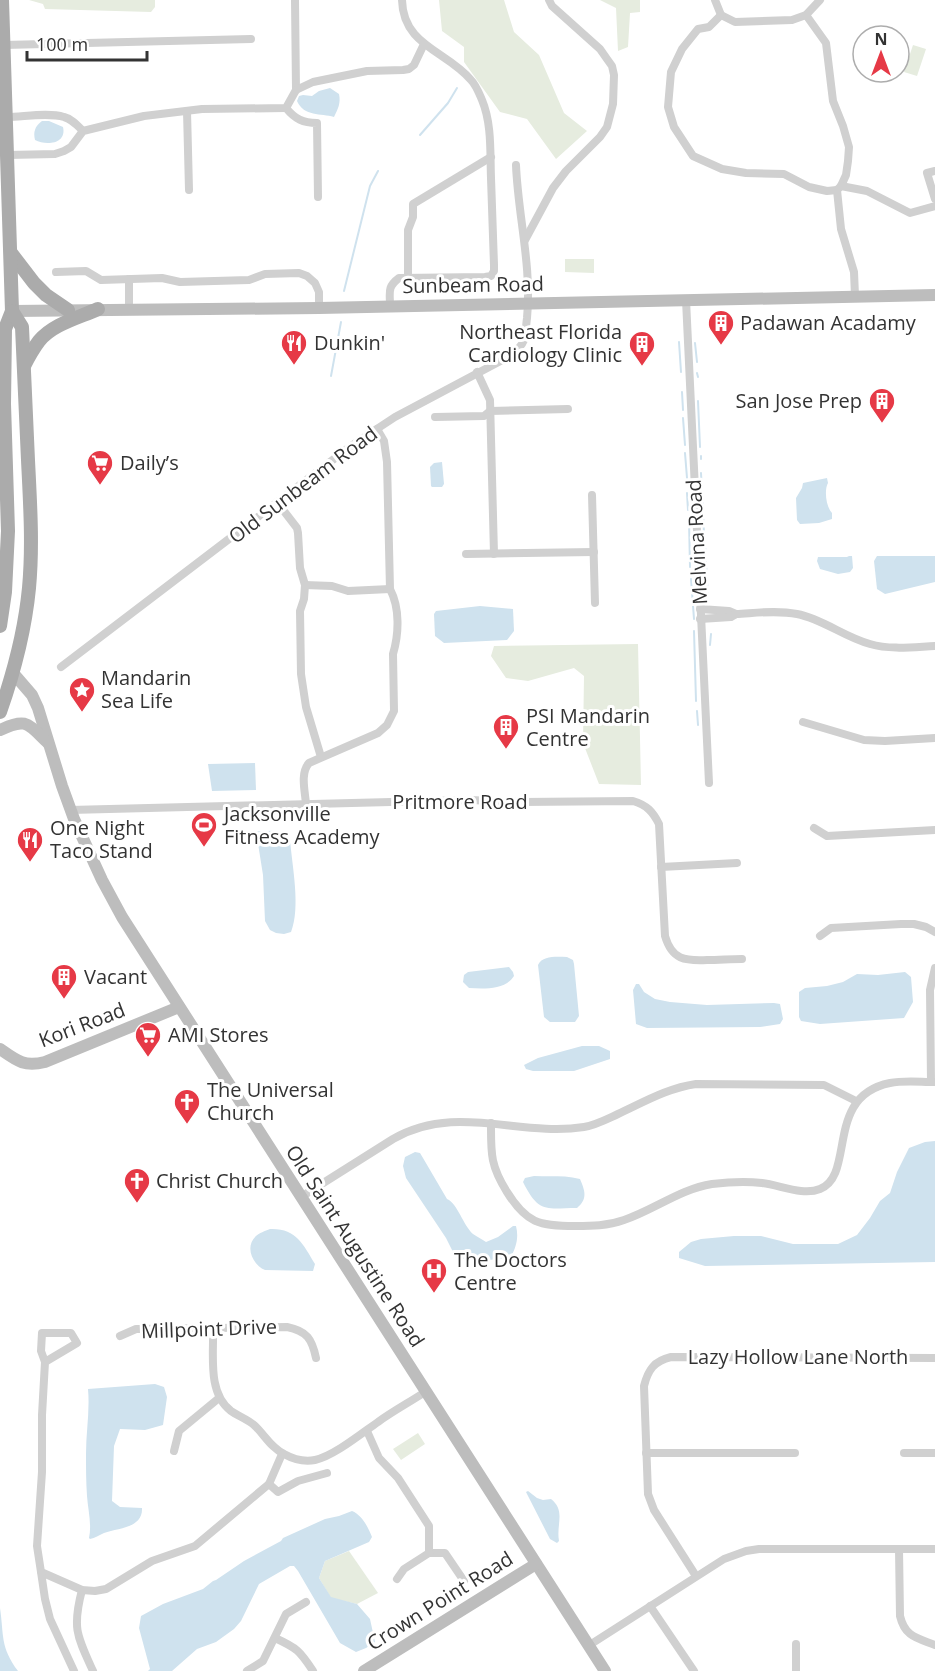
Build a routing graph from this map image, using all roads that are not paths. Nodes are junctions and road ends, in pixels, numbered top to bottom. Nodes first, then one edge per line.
1 (2, 0) edge
2 (295, 0) edge
3 (402, 0) edge
4 (549, 0) edge
5 (715, 0) edge
6 (820, 0) edge
7 (721, 15) junction
8 (806, 15) junction
9 (251, 39) dead end
10 (424, 44) junction
11 (4, 45) junction
12 (2, 70) edge
13 (296, 90) junction
14 (286, 108) junction
15 (187, 111) junction
16 (7, 117) junction
17 (83, 131) junction
18 (8, 155) junction
19 (490, 157) junction
20 (516, 165) dead end
21 (935, 171) edge
22 (839, 188) junction
23 (189, 190) dead end
24 (318, 197) dead end
25 (935, 199) edge
26 (935, 206) edge
27 (525, 240) junction
28 (11, 253) junction
29 (56, 272) dead end
30 (408, 277) junction
31 (129, 279) junction
32 (855, 292) junction
33 (935, 295) edge
34 (686, 300) junction
35 (528, 304) junction
36 (390, 306) junction
37 (319, 308) junction
38 (98, 309) junction
39 (129, 309) junction
40 (68, 310) junction
41 (12, 311) junction
42 (24, 366) junction
43 (477, 372) junction
44 (568, 409) dead end
45 (490, 411) junction
46 (435, 417) dead end
47 (377, 429) junction
48 (592, 495) dead end
49 (277, 502) junction
50 (594, 552) junction
51 (466, 554) dead end
52 (494, 554) junction
53 (305, 585) junction
54 (390, 589) junction
55 (595, 603) dead end
56 (700, 614) junction
57 (0, 626) edge
58 (935, 646) edge
59 (61, 667) dead end
60 (13, 674) junction
61 (0, 712) edge
62 (803, 722) dead end
63 (0, 730) edge
64 (935, 738) edge
65 (48, 743) junction
66 (321, 757) junction
67 (709, 783) dead end
68 (306, 804) junction
69 (70, 810) junction
70 (814, 828) dead end
71 (935, 830) edge
72 (737, 863) dead end
73 (662, 867) junction
74 (935, 932) edge
75 (820, 936) dead end
76 (742, 959) dead end
77 (935, 968) edge
78 (179, 1007) junction
79 (0, 1049) edge
80 (933, 1082) edge
81 (856, 1101) junction
82 (491, 1123) junction
83 (301, 1197) junction
84 (213, 1328) junction
85 (120, 1336) dead end
86 (316, 1358) dead end
87 (935, 1358) edge
88 (45, 1362) junction
89 (425, 1392) junction
90 (219, 1398) junction
91 (367, 1431) junction
92 (174, 1451) dead end
93 (646, 1453) junction
94 (795, 1453) dead end
95 (904, 1453) dead end
96 (935, 1453) edge
97 (282, 1454) junction
98 (327, 1473) dead end
99 (269, 1484) junction
100 (899, 1549) junction
101 (935, 1549) edge
102 (429, 1553) junction
103 (536, 1564) junction
104 (41, 1572) junction
105 (696, 1576) junction
106 (397, 1579) dead end
107 (464, 1581) dead end
108 (82, 1590) junction
109 (306, 1602) dead end
110 (650, 1605) junction
111 (275, 1638) junction
112 (796, 1644) dead end
113 (935, 1645) edge
114 (588, 1646) junction
115 (74, 1671) edge
116 (93, 1671) edge
117 (247, 1671) edge
118 (313, 1671) edge
119 (364, 1671) edge
120 (605, 1671) edge
121 (694, 1671) edge
122 (796, 1671) edge

1 - 11 main road
2 - 13 street
3 - 10 street
4 - 27 street
5 - 7 street
6 - 8 street
7 - 8 street
7 - 22 street
8 - 22 street
9 - 11 street
10 - 13 street
10 - 19 street
11 - 12 main road
12 - 16 main road
13 - 14 street
14 - 15 street
14 - 24 street
15 - 17 street
15 - 23 street
16 - 17 street
16 - 18 main road
17 - 18 street
18 - 28 main road
19 - 30 street
19 - 30 street
20 - 27 street, Old Sunbeam Road
21 - 25 street
22 - 26 street
22 - 32 street
27 - 35 street, Old Sunbeam Road
28 - 40 main road
28 - 41 main road
29 - 31 street
30 - 36 street
31 - 37 street
31 - 39 street
32 - 33 street, Sunbeam Road
32 - 34 street, Sunbeam Road
34 - 35 street, Sunbeam Road
34 - 56 street, Melvina Road
35 - 36 street, Sunbeam Road
35 - 43 street, Old Sunbeam Road
36 - 37 street, Sunbeam Road
37 - 39 street, Sunbeam Road
38 - 39 street, Sunbeam Road
38 - 40 street, Sunbeam Road
38 - 42 main road
40 - 41 street, Sunbeam Road
41 - 42 main road
41 - 57 main road
42 - 60 main road
43 - 45 street
43 - 47 street, Old Sunbeam Road
44 - 45 street
45 - 46 street
45 - 52 street
47 - 49 street, Old Sunbeam Road
47 - 54 street
48 - 50 street
49 - 53 street
49 - 59 street, Old Sunbeam Road
50 - 52 street
50 - 55 street
51 - 52 street
53 - 54 street
53 - 66 street
54 - 66 street
56 - 58 street
56 - 67 street, Melvina Road
60 - 61 main road
60 - 65 street, Old Saint Augustine Road
62 - 64 street
63 - 65 street
65 - 69 street, Old Saint Augustine Road
66 - 68 street
68 - 69 street, Pritmore Road
68 - 73 street, Pritmore Road
69 - 78 street, Old Saint Augustine Road
70 - 71 street
72 - 73 street
73 - 76 street
74 - 75 street
77 - 80 street
78 - 79 street, Kori Road
78 - 83 street, Old Saint Augustine Road
80 - 81 street
81 - 82 street
81 - 82 street
82 - 83 street
83 - 89 street, Old Saint Augustine Road
84 - 85 street, Millpoint Drive
84 - 86 street, Millpoint Drive
84 - 90 street
87 - 93 street, Lazy Hollow Lane North
88 - 88 street
88 - 104 street
89 - 91 street
89 - 103 street, Old Saint Augustine Road
90 - 92 street
90 - 97 street
91 - 97 street
91 - 102 street
93 - 94 street
93 - 105 street
95 - 96 street
97 - 99 street
98 - 99 street
99 - 108 street
100 - 101 street
100 - 105 street
100 - 113 street
102 - 106 street
102 - 107 street
103 - 114 street, Old Saint Augustine Road
103 - 119 street, Crown Point Road
104 - 108 street
104 - 115 street
105 - 110 street
108 - 116 street
109 - 111 street
110 - 114 street
110 - 121 street
111 - 117 street
111 - 118 street
112 - 122 street
114 - 120 street, Old Saint Augustine Road

